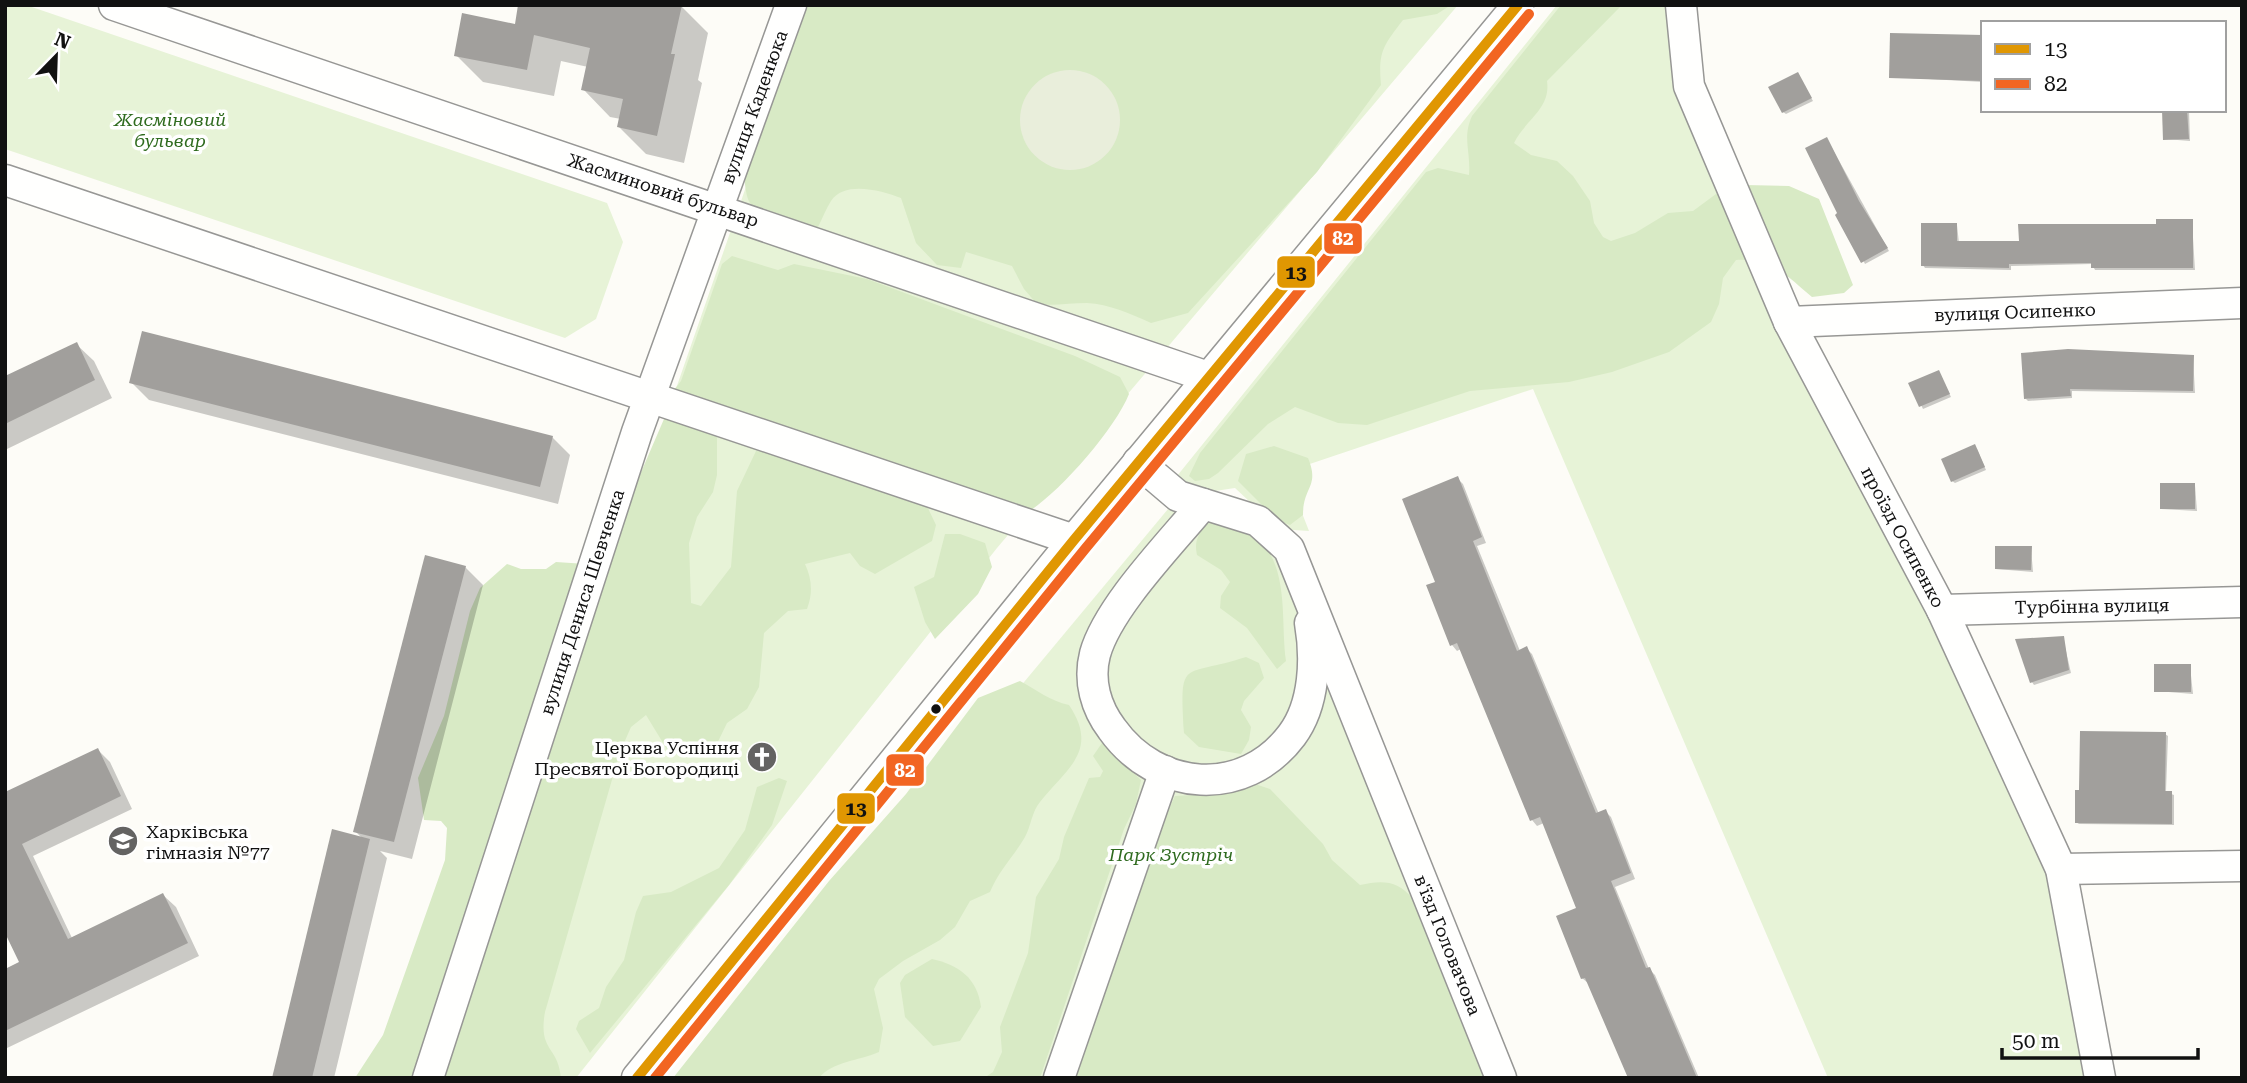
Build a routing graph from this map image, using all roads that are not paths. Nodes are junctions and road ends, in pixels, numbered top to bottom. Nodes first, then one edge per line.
1 (114, 5) edge
2 (791, 5) edge
3 (1518, 5) edge
4 (1681, 5) edge
5 (5, 180) edge
6 (716, 209) junction
7 (2242, 303) edge
8 (1789, 322) junction
9 (1211, 378) junction
10 (650, 398) junction
11 (1138, 462) junction
12 (1203, 504) junction
13 (1074, 540) junction
14 (1303, 585) junction
15 (2242, 602) edge
16 (1942, 610) junction
17 (1165, 771) junction
18 (2242, 866) edge
19 (2061, 869) junction
20 (428, 1078) edge
21 (637, 1078) edge
22 (1059, 1078) edge
23 (1501, 1078) edge
24 (2100, 1078) edge

1 - 6 street, Жасминовий бульвар
2 - 6 street, вулиця Каденюка
3 - 9 street
4 - 8 street, проїзд Осипенко
5 - 10 street
6 - 9 street, Жасминовий бульвар
6 - 10 street, вулиця Дениса Шевченка
7 - 8 street, вулиця Осипенко
8 - 16 street, проїзд Осипенко
9 - 11 street
10 - 13 street
10 - 20 street, вулиця Дениса Шевченка
11 - 12 street, в'їзд Головачова
11 - 13 street
12 - 14 street, в'їзд Головачова
12 - 17 street
13 - 21 street
14 - 17 street
14 - 23 street, в'їзд Головачова
15 - 16 street, Турбінна вулиця
16 - 19 street, проїзд Осипенко
17 - 22 street
18 - 19 street
19 - 24 street, проїзд Осипенко

